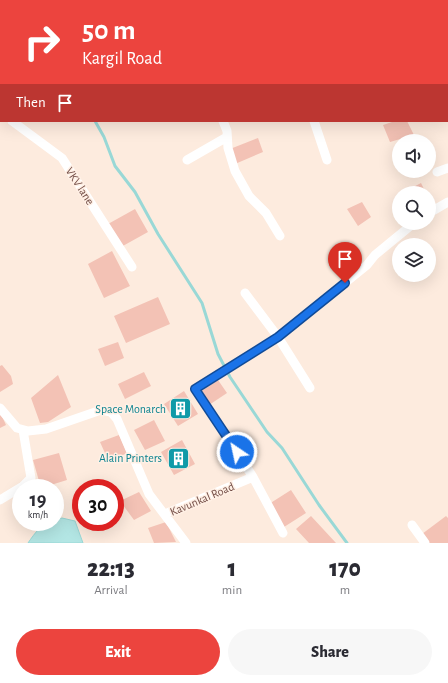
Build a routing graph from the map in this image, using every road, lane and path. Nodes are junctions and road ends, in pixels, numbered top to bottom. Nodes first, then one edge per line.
1 (13, 122) edge
2 (223, 122) edge
3 (314, 122) edge
4 (227, 137) junction
5 (187, 160) dead end
6 (326, 160) dead end
7 (448, 168) edge
8 (438, 172) dead end
9 (448, 202) edge
10 (436, 209) edge
11 (405, 230) edge
12 (280, 236) dead end
13 (132, 266) dead end
14 (245, 293) dead end
15 (278, 337) junction
16 (310, 388) dead end
17 (0, 408) edge
18 (23, 430) junction
19 (254, 477) junction
20 (0, 500) edge
21 (165, 514) junction
22 (412, 525) dead end
23 (282, 532) dead end
24 (186, 543) edge
25 (425, 543) edge

1 - 13 street, VKV lane
2 - 4 street
3 - 6 street
4 - 5 street
4 - 12 street
7 - 8 street
9 - 10 street
11 - 15 street
14 - 15 street
15 - 16 street
15 - 19 street
17 - 18 street
18 - 20 street
18 - 21 street
19 - 21 street, Kavunkal Road
19 - 23 street
21 - 24 street
22 - 25 street

